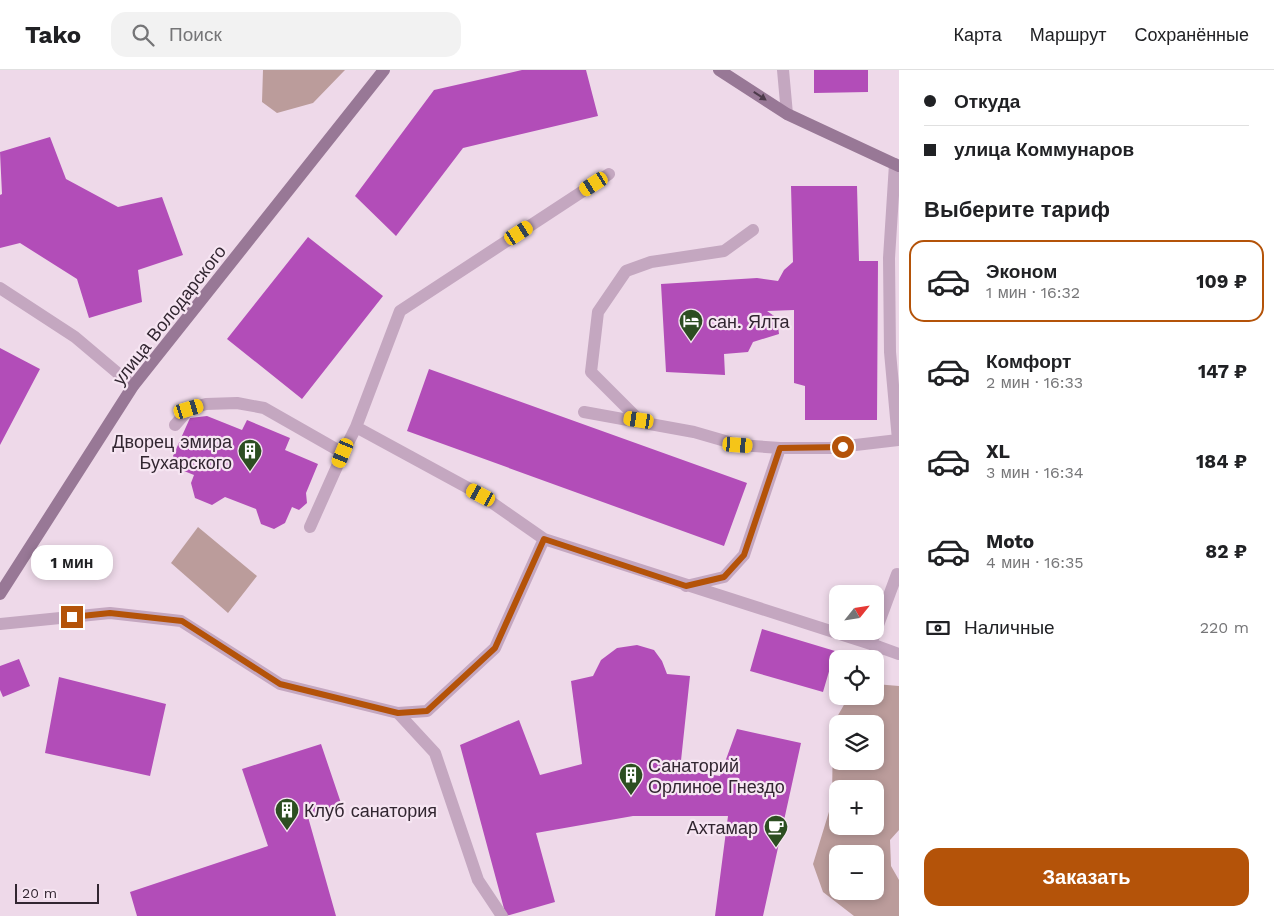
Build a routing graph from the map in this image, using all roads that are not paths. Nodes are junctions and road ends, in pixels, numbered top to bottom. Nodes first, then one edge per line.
1 (384, 70) edge
2 (719, 70) edge
3 (783, 70) edge
4 (787, 114) junction
5 (897, 165) edge
6 (609, 174) dead end
7 (753, 230) dead end
8 (0, 288) edge
9 (133, 386) junction
10 (584, 412) dead end
11 (639, 420) junction
12 (175, 425) dead end
13 (356, 427) junction
14 (780, 448) junction
15 (343, 453) junction
16 (310, 526) dead end
17 (544, 539) junction
18 (898, 573) edge
19 (686, 586) junction
20 (0, 594) edge
21 (0, 624) edge
22 (871, 644) junction
23 (899, 654) edge
24 (398, 713) junction
25 (502, 916) edge

1 - 9 main road, улица Володарского
2 -> 4 main road
3 - 4 street
4 - 5 main road
5 - 14 street
6 - 13 street
7 - 11 street
8 - 9 street
9 - 20 main road, улица Володарского
10 - 11 street
11 - 14 street
12 - 15 street
13 - 15 street
13 - 17 street
14 - 19 street
15 - 16 street
17 - 19 street
17 - 24 street
18 - 22 street
19 - 22 street
21 - 24 street
22 - 23 street
24 - 25 street

